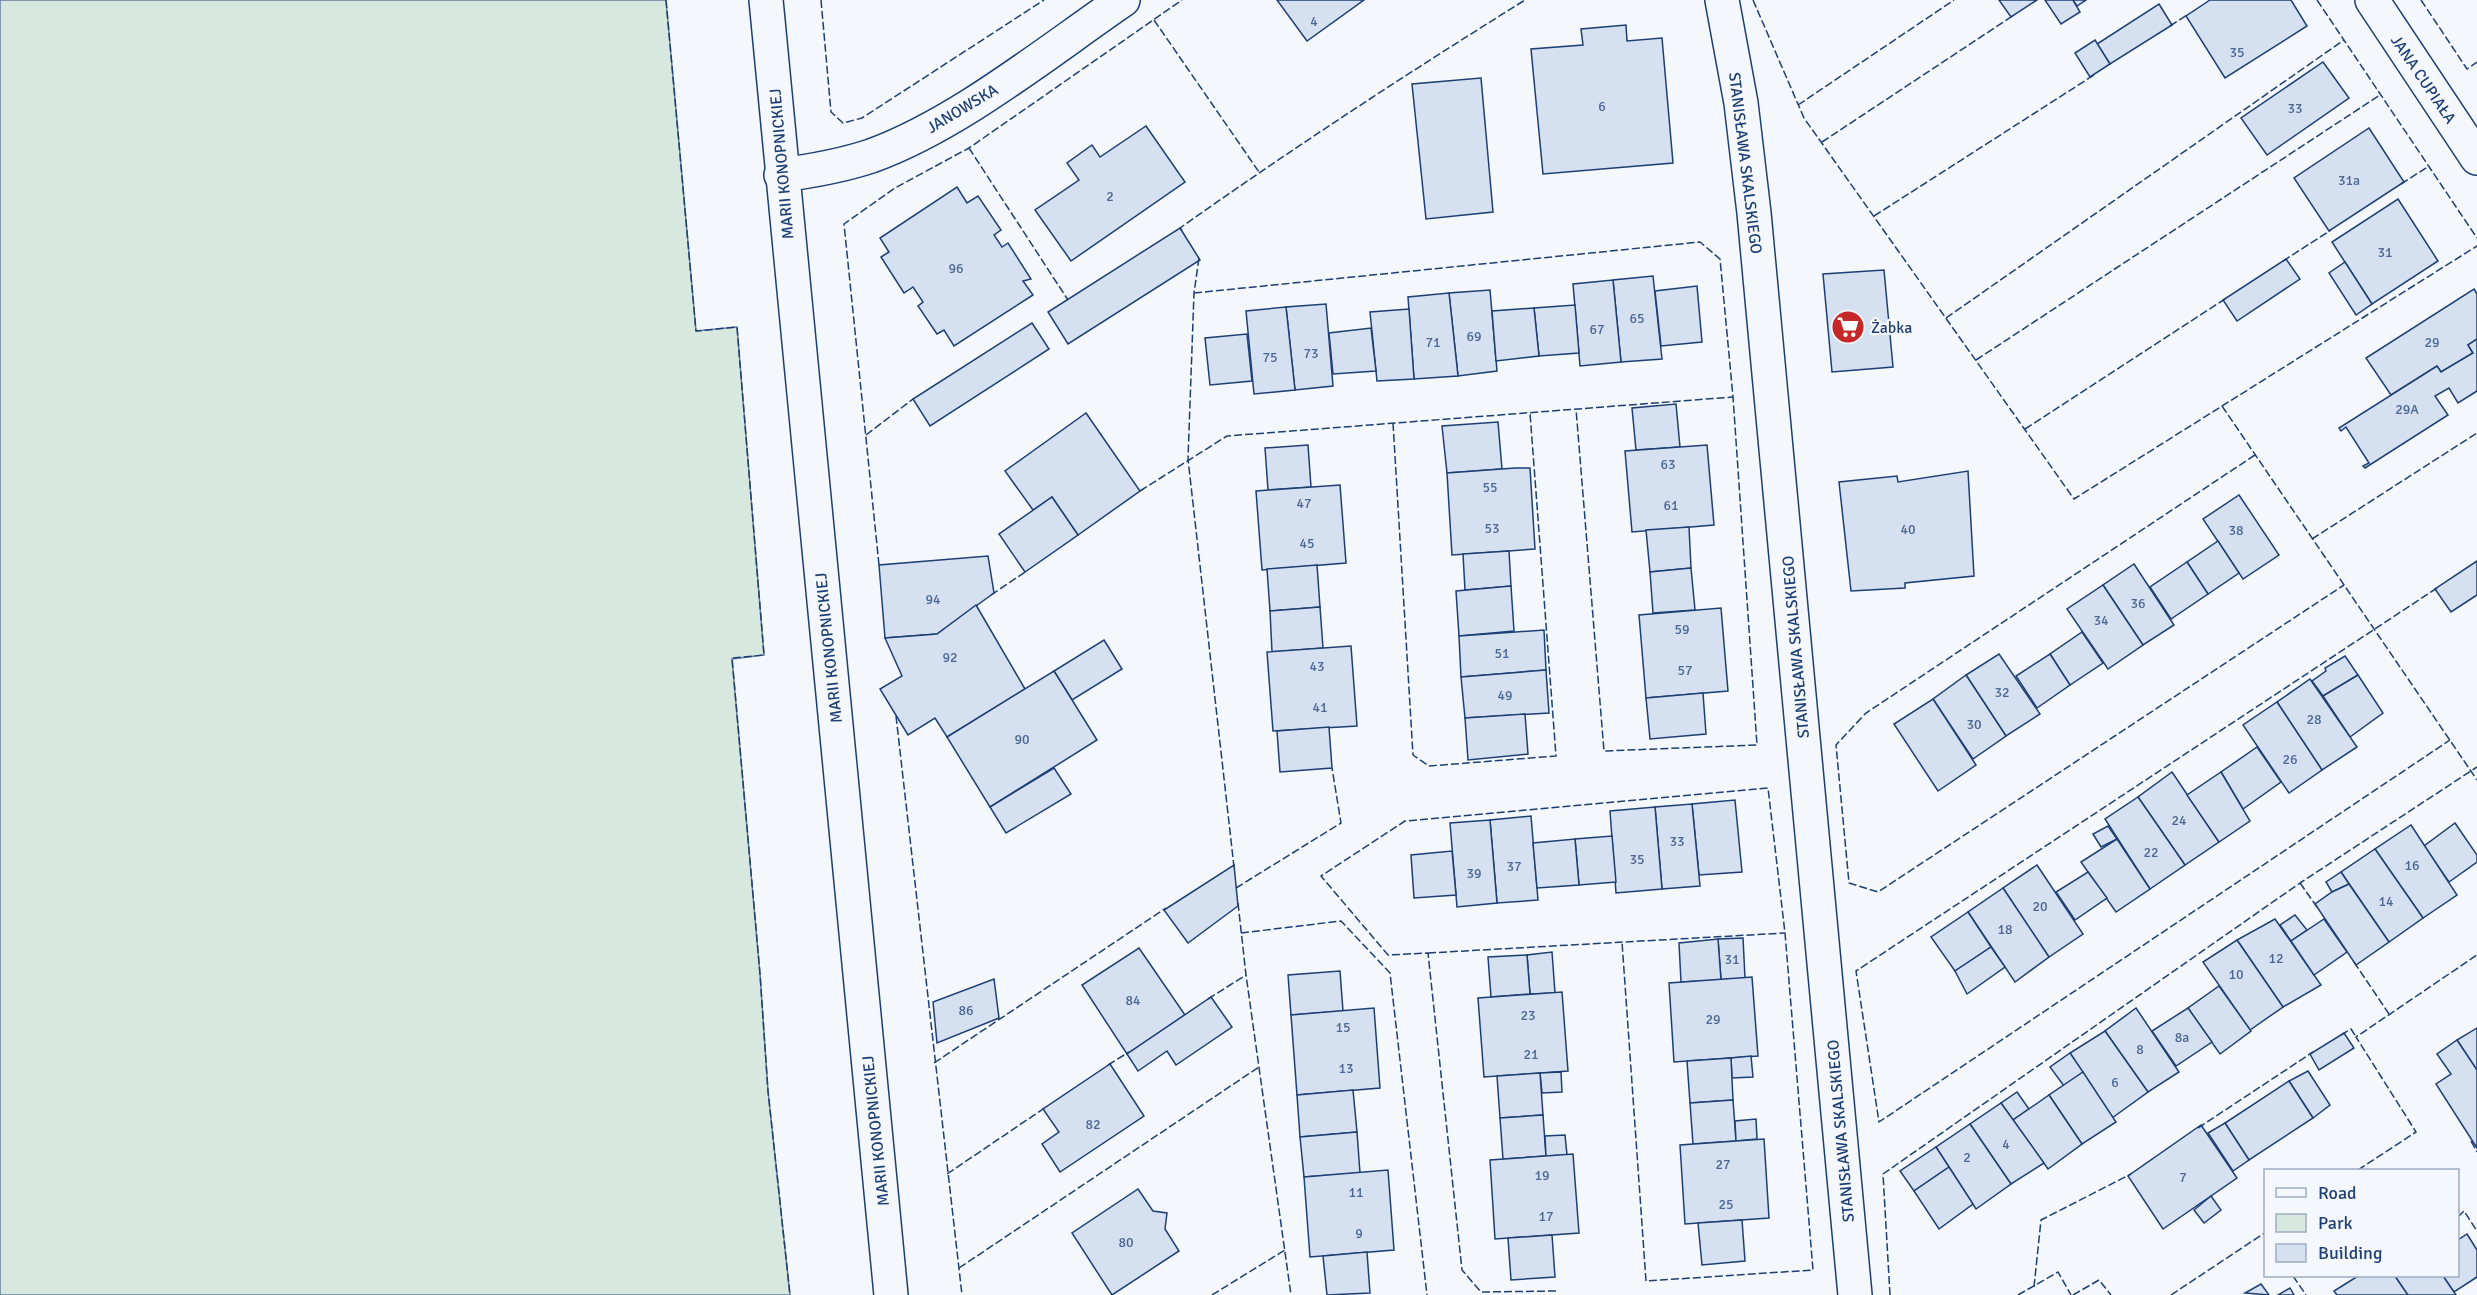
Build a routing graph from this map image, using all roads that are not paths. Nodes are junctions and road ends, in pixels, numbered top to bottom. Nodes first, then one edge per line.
1 (766, 0) edge
2 (1124, 0) edge
3 (1722, 0) edge
4 (2372, 0) edge
5 (2477, 158) edge
6 (781, 175) junction
7 (891, 1295) edge
8 (1855, 1295) edge

1 - 6 street, MARII KONOPNICKIEJ
2 - 6 street, JANOWSKA
3 - 8 street, STANISŁAWA SKALSKIEGO
4 - 5 street, JANA CUPIAŁA
6 - 7 street, MARII KONOPNICKIEJ

